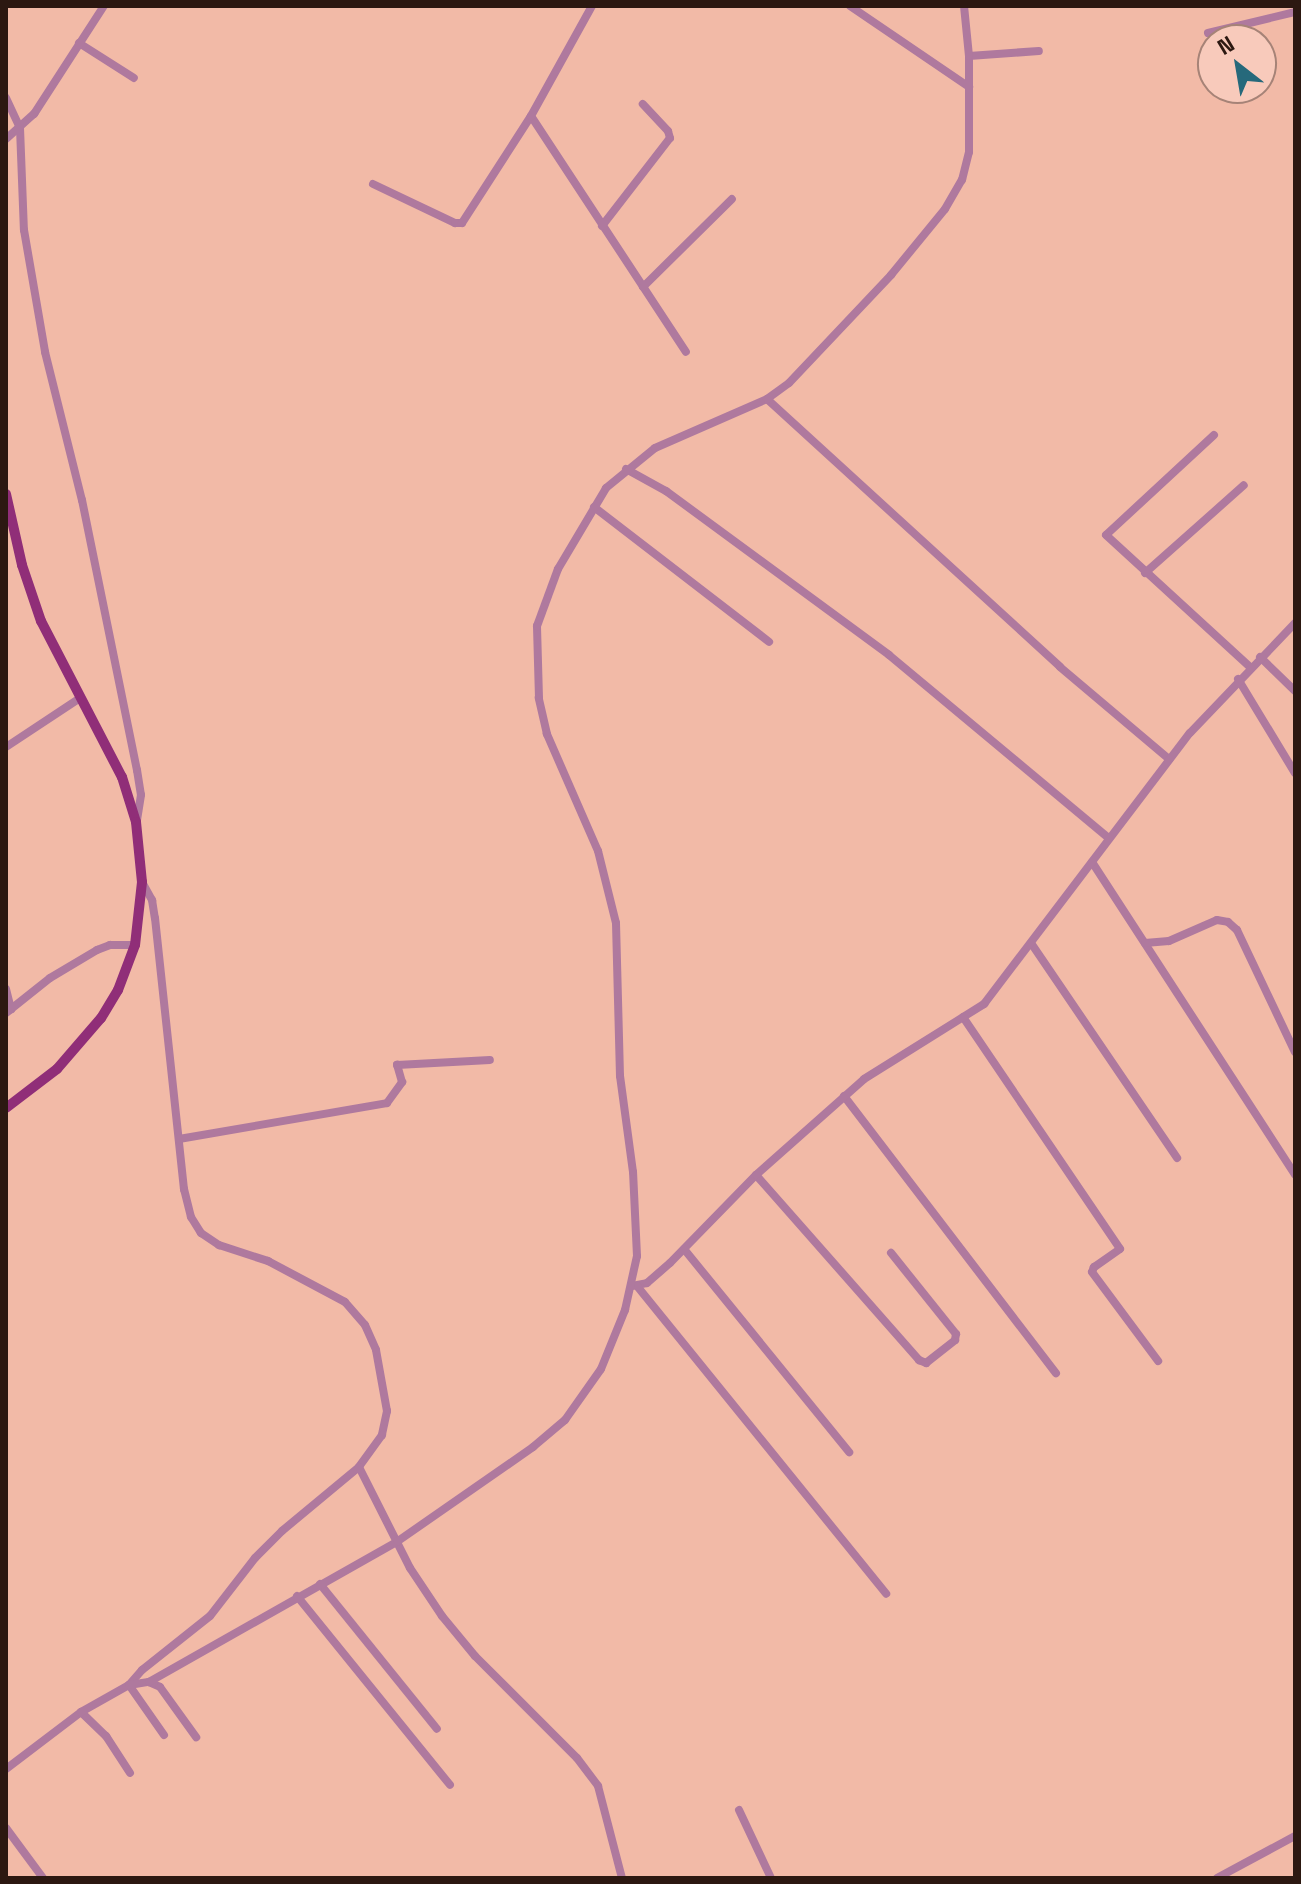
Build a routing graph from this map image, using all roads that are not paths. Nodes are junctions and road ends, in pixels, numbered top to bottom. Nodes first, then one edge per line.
1 (104, 6) edge
2 (592, 6) edge
3 (850, 6) edge
4 (964, 6) edge
5 (1295, 12) edge
6 (1245, 24) edge
7 (79, 43) junction
8 (1039, 51) dead end
9 (969, 56) junction
10 (134, 78) dead end
11 (969, 87) junction
12 (6, 98) edge
13 (643, 104) dead end
14 (531, 116) junction
15 (20, 128) junction
16 (6, 139) edge
17 (373, 184) dead end
18 (732, 199) dead end
19 (602, 226) junction
20 (643, 287) junction
21 (686, 352) dead end
22 (767, 399) junction
23 (1214, 435) dead end
24 (626, 469) junction
25 (1244, 485) dead end
26 (6, 494) edge
27 (594, 507) junction
28 (1145, 573) junction
29 (1295, 623) edge
30 (769, 642) dead end
31 (1260, 657) junction
32 (1250, 667) junction
33 (1238, 679) junction
34 (1295, 691) edge
35 (80, 698) junction
36 (6, 747) edge
37 (1169, 759) junction
38 (1295, 773) edge
39 (136, 822) junction
40 (1109, 838) junction
41 (1092, 862) junction
42 (142, 882) junction
43 (1031, 943) junction
44 (1145, 943) junction
45 (135, 945) junction
46 (6, 989) edge
47 (8, 1011) edge
48 (963, 1017) junction
49 (1295, 1052) edge
50 (490, 1060) dead end
51 (844, 1096) junction
52 (6, 1108) edge
53 (179, 1139) junction
54 (1177, 1158) dead end
55 (756, 1175) junction
56 (1295, 1175) edge
57 (684, 1249) junction
58 (891, 1253) dead end
59 (635, 1286) junction
60 (1158, 1361) dead end
61 (1056, 1373) dead end
62 (849, 1452) dead end
63 (359, 1467) junction
64 (398, 1541) junction
65 (320, 1584) junction
66 (886, 1594) dead end
67 (297, 1596) junction
68 (149, 1682) junction
69 (129, 1685) junction
70 (81, 1712) junction
71 (437, 1729) dead end
72 (164, 1735) dead end
73 (196, 1737) dead end
74 (6, 1769) edge
75 (130, 1773) dead end
76 (450, 1785) dead end
77 (739, 1810) dead end
78 (6, 1828) edge
79 (1295, 1836) edge
80 (43, 1878) edge
81 (622, 1878) edge
82 (771, 1878) edge
83 (1217, 1878) edge

1 - 7 street
2 - 14 street
3 - 11 street
4 - 9 street
5 - 6 street
7 - 10 street
7 - 15 street
8 - 9 street
9 - 11 street
11 - 22 street
12 - 15 street
13 - 19 street
14 - 17 street
14 - 19 street
15 - 16 street
15 - 39 street
18 - 20 street
19 - 20 street
20 - 21 street
22 - 24 street
22 - 37 street
23 - 28 street
24 - 27 street
24 - 40 street
25 - 28 street
26 - 35 main road
27 - 30 street
27 - 59 street
28 - 32 street
29 - 31 street
31 - 32 street
31 - 34 street
32 - 33 street
33 - 37 street
33 - 38 street
35 - 36 street
35 - 39 main road
37 - 40 street
39 - 42 main road
40 - 41 street
41 - 43 street
41 - 44 street
42 - 45 main road
42 - 53 street
43 - 48 street
43 - 54 street
44 - 49 street
44 - 56 street
45 - 47 street
45 - 52 main road
46 - 47 street
48 - 51 street
48 - 60 street
50 - 53 street
51 - 55 street
51 - 61 street
53 - 63 street
55 - 57 street
55 - 58 street
57 - 59 street
57 - 62 street
59 - 64 street
59 - 66 street
63 - 64 street
63 - 69 street
64 - 65 street
64 - 81 street
65 - 67 street
65 - 71 street
67 - 68 street
67 - 76 street
68 - 69 street
68 - 73 street
69 - 70 street
69 - 72 street
70 - 74 street
70 - 75 street
77 - 82 street
78 - 80 street
79 - 83 street

